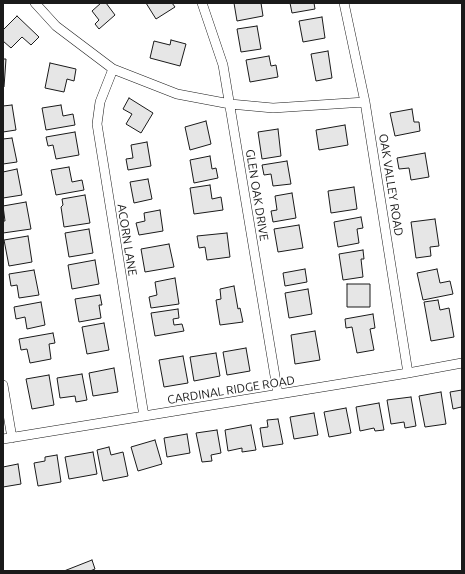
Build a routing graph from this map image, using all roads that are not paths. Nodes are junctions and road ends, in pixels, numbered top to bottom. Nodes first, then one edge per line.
1 (36, 3) edge
2 (202, 3) edge
3 (344, 3) edge
4 (113, 69) junction
5 (365, 102) junction
6 (230, 104) junction
7 (462, 363) edge
8 (408, 373) junction
9 (3, 385) edge
10 (278, 394) junction
11 (144, 416) junction
12 (7, 438) edge

1 - 4 street
2 - 6 street, GLEN OAK DRIVE
3 - 5 street, OAK VALLEY ROAD
4 - 6 street
4 - 11 street, ACORN LANE
5 - 6 street
5 - 8 street, OAK VALLEY ROAD
6 - 10 street, GLEN OAK DRIVE
7 - 8 street, CARDINAL RIDGE ROAD
8 - 10 street, CARDINAL RIDGE ROAD
9 - 12 street
10 - 11 street, CARDINAL RIDGE ROAD
11 - 12 street, CARDINAL RIDGE ROAD

